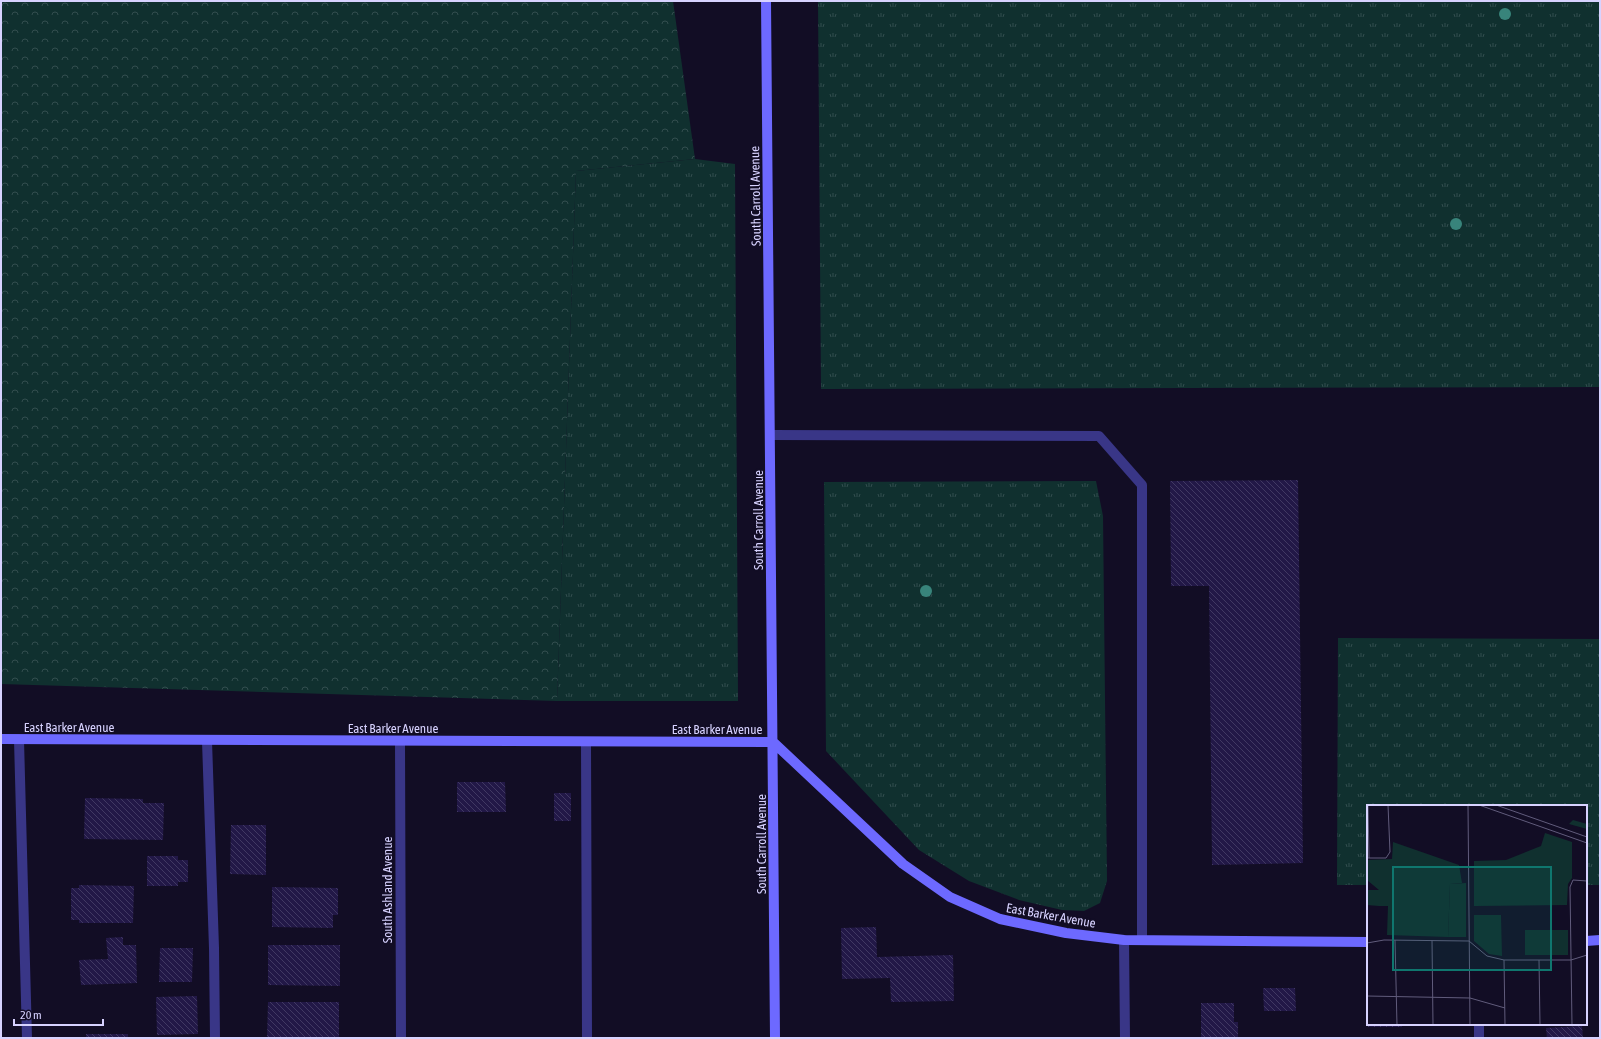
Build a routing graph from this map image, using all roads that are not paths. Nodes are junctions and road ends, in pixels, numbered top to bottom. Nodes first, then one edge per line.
1 (766, 1) edge
2 (770, 435) junction
3 (1, 739) edge
4 (19, 740) junction
5 (207, 740) junction
6 (400, 741) junction
7 (586, 742) junction
8 (773, 742) junction
9 (1124, 940) junction
10 (1142, 940) junction
11 (1600, 940) edge
12 (1587, 941) edge
13 (1367, 942) edge
14 (1479, 1025) edge
15 (28, 1038) edge
16 (215, 1038) edge
17 (401, 1038) edge
18 (587, 1038) edge
19 (775, 1038) edge
20 (1125, 1038) edge
21 (1479, 1038) edge

1 - 2 street, South Carroll Avenue
2 - 8 street, South Carroll Avenue
2 - 10 street
3 - 4 street, East Barker Avenue
4 - 5 street, East Barker Avenue
4 - 15 street
5 - 6 street, East Barker Avenue
5 - 16 street
6 - 7 street, East Barker Avenue
6 - 17 street, South Ashland Avenue
7 - 8 street, East Barker Avenue
7 - 18 street
8 - 9 street, East Barker Avenue
8 - 19 street, South Carroll Avenue
9 - 10 street, East Barker Avenue
9 - 20 street
10 - 13 street, East Barker Avenue
11 - 12 street
14 - 21 street

